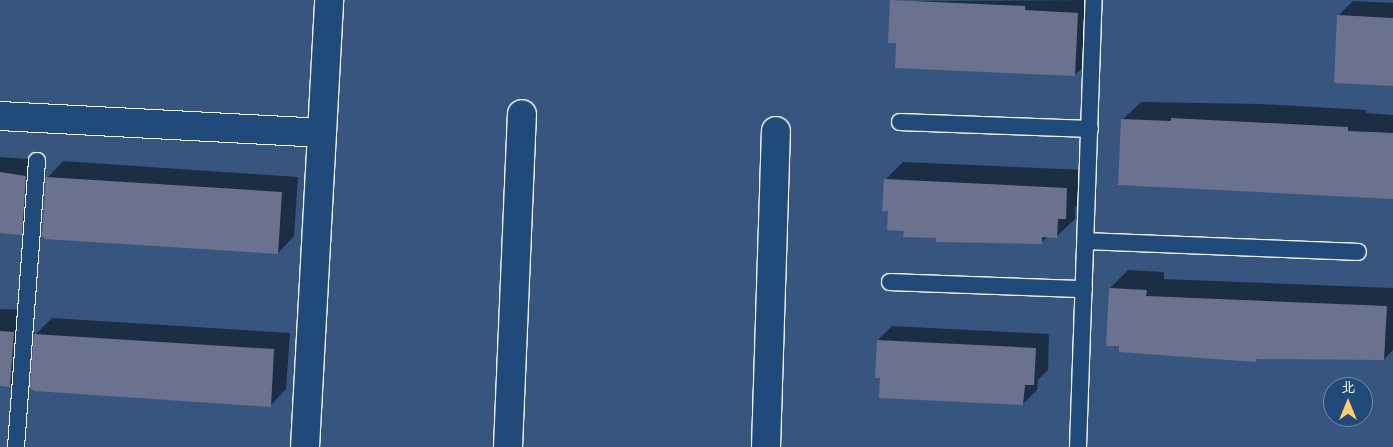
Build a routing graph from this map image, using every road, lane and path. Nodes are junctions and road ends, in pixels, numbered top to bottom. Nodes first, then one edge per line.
1 (329, 0) edge
2 (1094, 0) edge
3 (522, 114) dead end
4 (0, 116) edge
5 (900, 122) dead end
6 (1090, 129) junction
7 (776, 131) dead end
8 (322, 133) junction
9 (37, 161) dead end
10 (1086, 241) junction
11 (1358, 252) dead end
12 (890, 282) dead end
13 (1084, 289) junction
14 (16, 447) edge
15 (305, 447) edge
16 (508, 447) edge
17 (766, 447) edge
18 (1078, 447) edge

1 - 8 street
2 - 6 lane
3 - 16 street
4 - 8 street
5 - 6 lane
6 - 10 lane
7 - 17 street
8 - 15 street
9 - 14 lane
10 - 11 lane
10 - 13 lane
12 - 13 lane
13 - 18 lane

